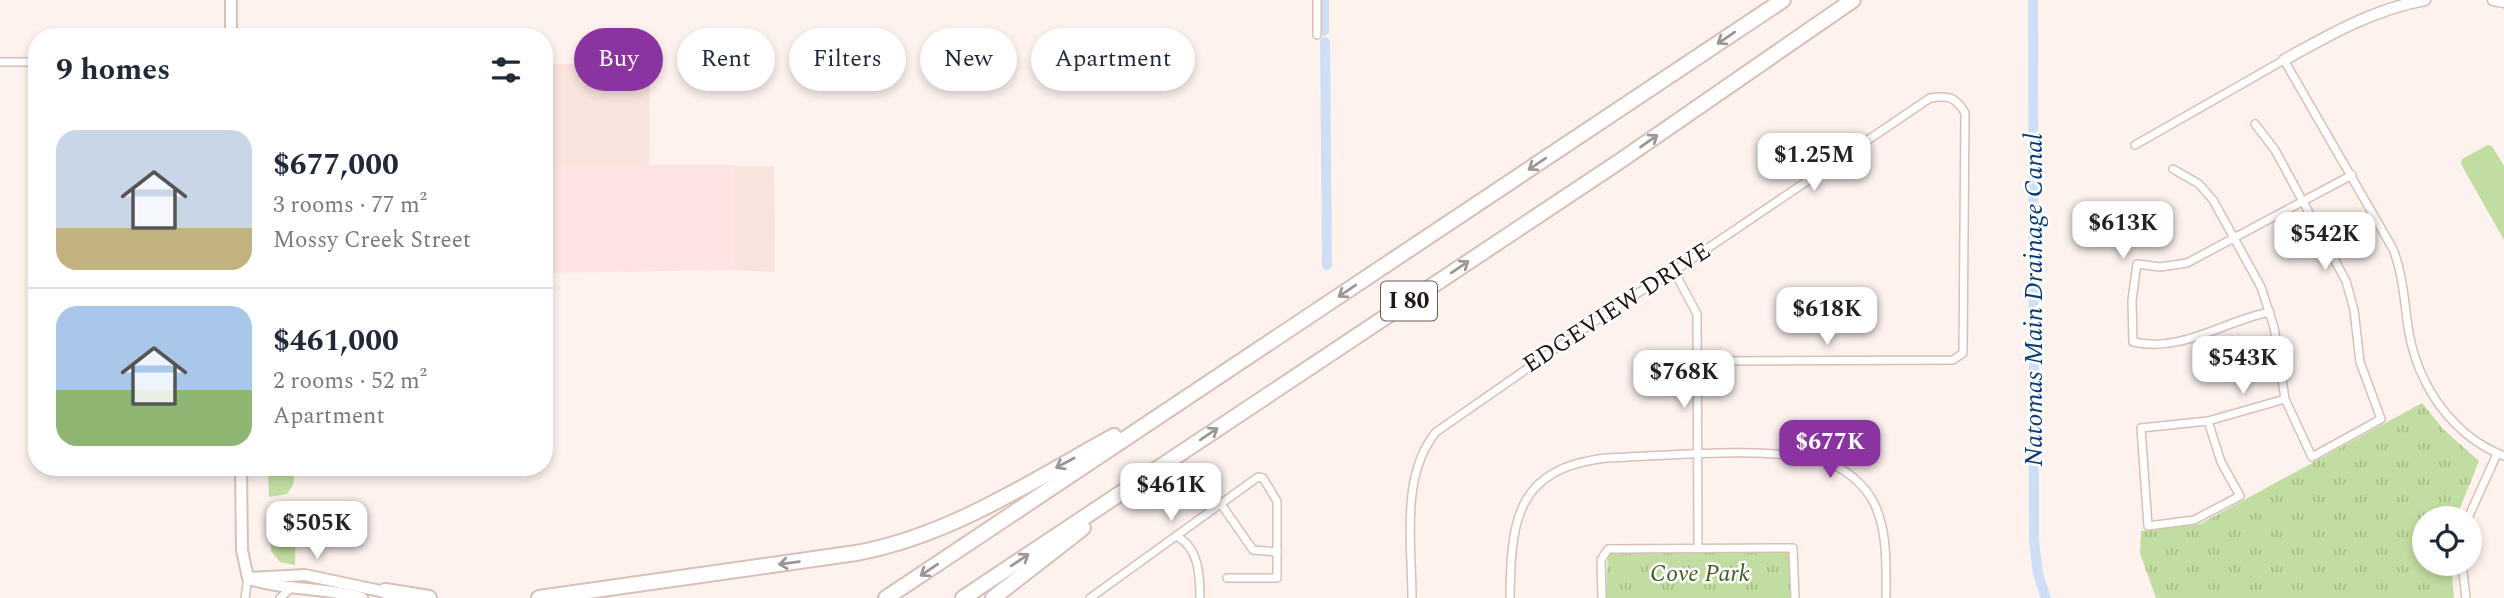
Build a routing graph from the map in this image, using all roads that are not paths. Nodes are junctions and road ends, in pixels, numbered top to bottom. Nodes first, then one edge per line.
1 (231, 0) edge
2 (1317, 0) edge
3 (1783, 0) edge
4 (1853, 0) edge
5 (2425, 0) edge
6 (2493, 0) edge
7 (2504, 2) edge
8 (231, 28) edge
9 (1317, 35) dead end
10 (2284, 60) junction
11 (0, 62) edge
12 (28, 62) edge
13 (2255, 124) dead end
14 (2135, 145) dead end
15 (2173, 169) dead end
16 (2352, 175) junction
17 (2303, 201) junction
18 (2234, 239) junction
19 (1674, 271) junction
20 (2270, 312) junction
21 (1697, 361) junction
22 (1190, 396) junction
23 (2285, 399) junction
24 (2208, 421) junction
25 (1184, 451) junction
26 (1698, 455) junction
27 (2501, 455) edge
28 (240, 476) edge
29 (1221, 504) junction
30 (2474, 506) edge
31 (1177, 536) junction
32 (1698, 547) junction
33 (1277, 552) junction
34 (2463, 576) edge
35 (248, 578) junction
36 (1227, 578) dead end
37 (291, 588) junction
38 (386, 591) junction
39 (592, 591) junction
40 (244, 598) edge
41 (280, 598) edge
42 (362, 598) edge
43 (400, 598) edge
44 (429, 598) edge
45 (539, 598) edge
46 (559, 598) edge
47 (886, 598) edge
48 (963, 598) edge
49 (992, 598) edge
50 (1090, 598) edge
51 (1200, 598) edge
52 (1412, 598) edge
53 (1510, 598) edge
54 (1602, 598) edge
55 (1794, 598) edge
56 (1886, 598) edge
57 (2466, 598) edge

1 - 8 main road
2 - 9 street
3 -> 22 highway, I 80
25 -> 4 highway, I 80
5 - 10 street
6 - 7 street
10 - 14 street
10 - 16 street
11 - 12 street
13 - 17 street
15 - 18 street
16 - 17 street
16 - 27 street
17 - 18 street
17 - 23 street
18 - 20 street
18 - 20 street
19 - 21 street
19 - 21 street, EDGEVIEW DRIVE
19 - 52 street, EDGEVIEW DRIVE
20 - 23 street
21 - 26 street
22 -> 39 highway
22 -> 47 highway, I 80
23 - 24 street
24 - 24 street
48 -> 25 highway, I 80
25 - 49 highway
26 - 32 street
26 - 53 street
26 - 56 street
27 - 30 street
28 - 35 main road
29 - 31 street
29 - 33 street
29 - 33 street
31 - 50 street
31 - 51 street
32 - 54 street
32 - 55 street
33 - 36 street
34 - 57 street
35 - 37 main road
35 - 38 main road
35 - 40 street
37 - 41 street
37 - 42 main road
38 - 43 main road
38 - 44 highway
39 - 45 highway
39 - 46 highway

